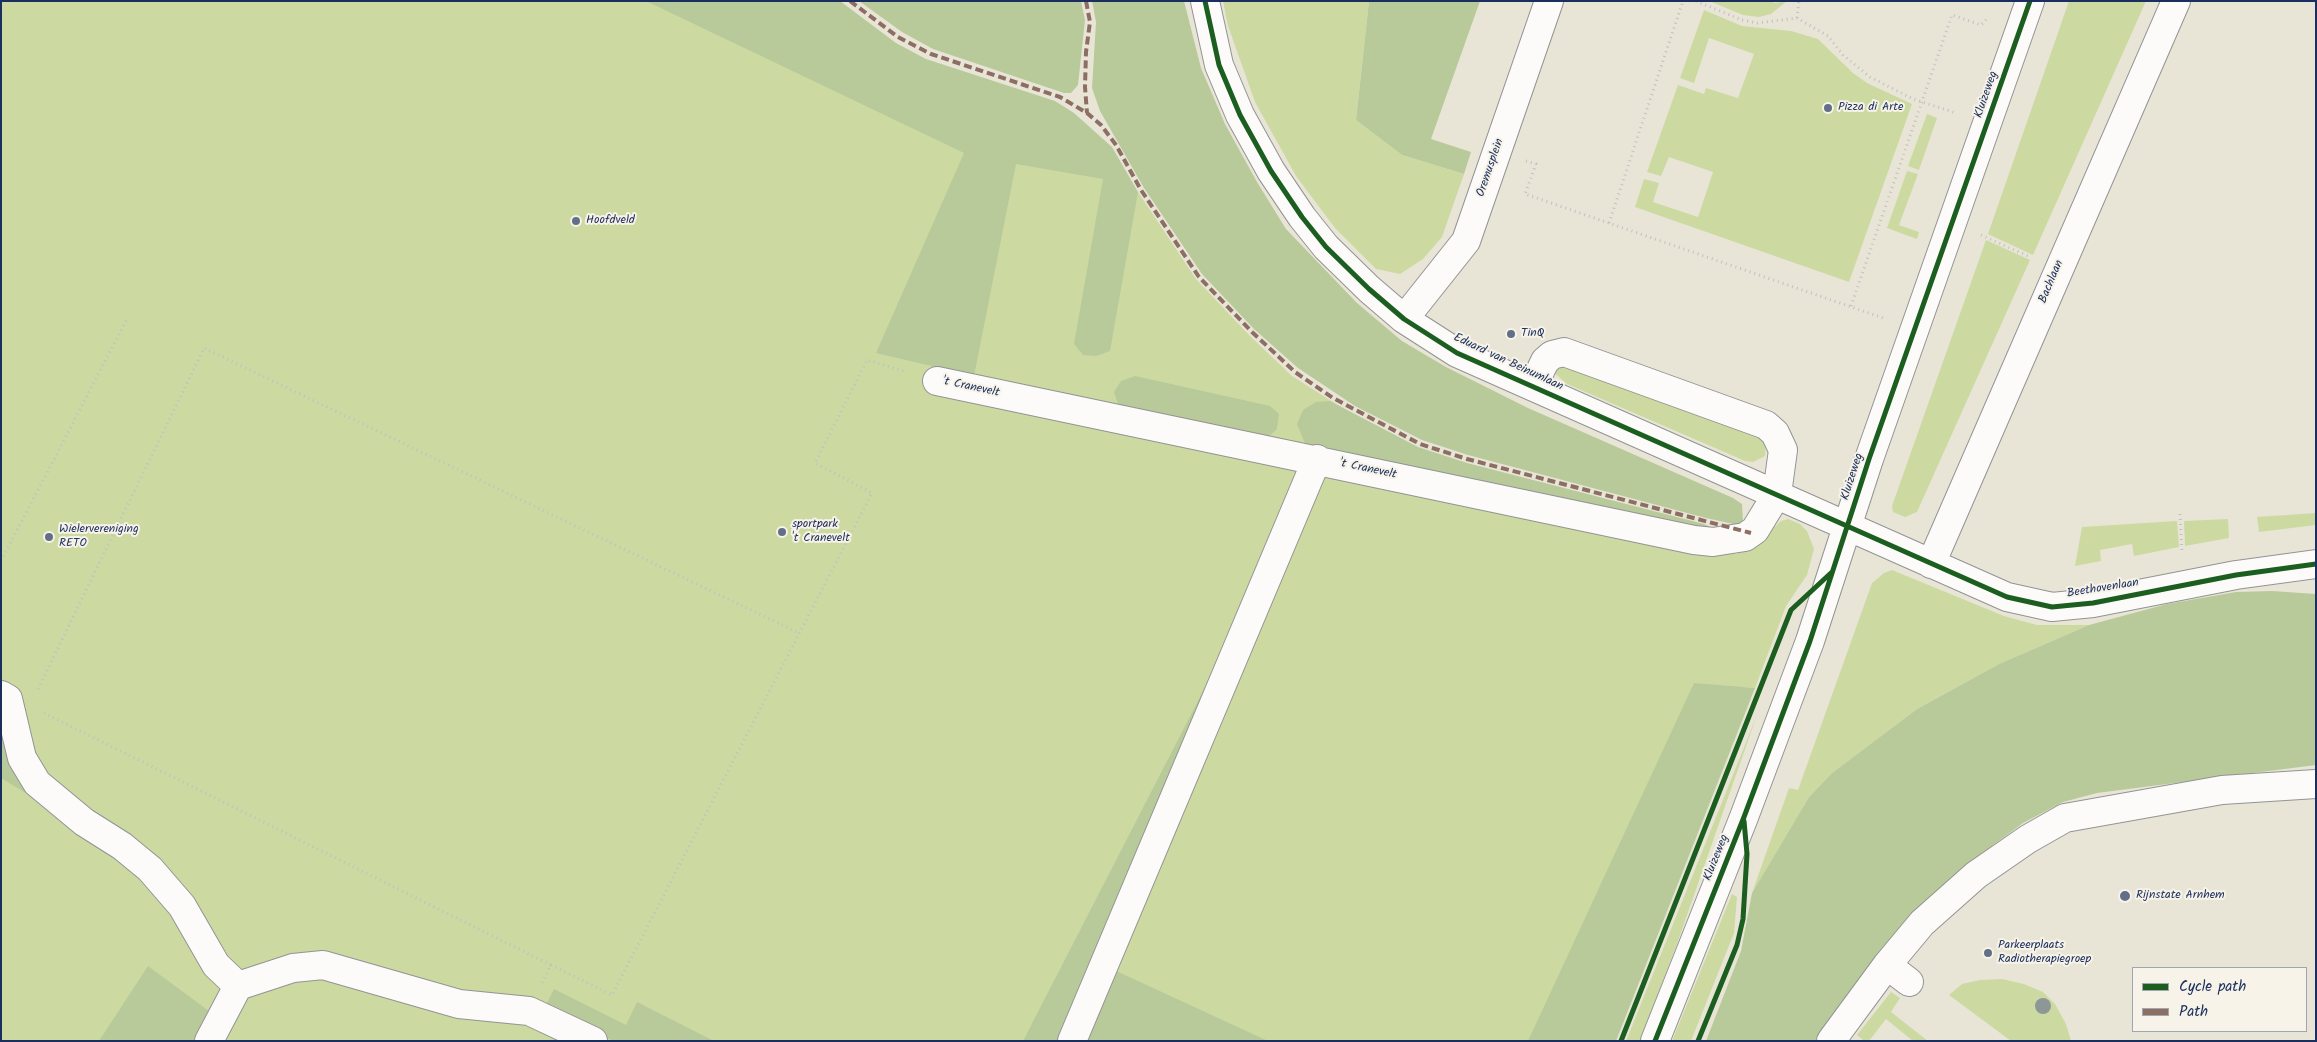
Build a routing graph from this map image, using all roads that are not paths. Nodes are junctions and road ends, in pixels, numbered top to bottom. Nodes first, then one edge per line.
1 (1205, 1) edge
2 (1549, 1) edge
3 (2030, 1) edge
4 (2176, 1) edge
5 (1404, 319) junction
6 (937, 381) road end
7 (1533, 386) junction
8 (1317, 459) junction
9 (1777, 494) junction
10 (1847, 528) junction
11 (1931, 564) junction
12 (2316, 564) edge
13 (13, 706) edge
14 (2316, 784) edge
15 (1887, 965) junction
16 (1909, 982) dead end
17 (238, 986) junction
18 (208, 1041) edge
19 (593, 1041) edge
20 (1072, 1041) edge
21 (1655, 1041) edge
22 (1831, 1041) edge

1 - 5 street, Eduard van Beinumlaan
2 - 5 street, Oremusplein
3 - 10 street, Kluizeweg
4 - 11 street, Bachlaan
5 - 7 street, Eduard van Beinumlaan
6 - 8 street, 't Cranevelt
7 - 9 street, Eduard van Beinumlaan
7 - 9 street, Eduard van Beinumlaan
8 - 9 street, 't Cranevelt
8 - 20 street
9 - 10 street, Eduard van Beinumlaan
10 - 11 street, Beethovenlaan
10 - 21 street, Kluizeweg
11 - 12 street, Beethovenlaan
13 - 17 street
14 - 15 street
15 - 16 street
15 - 22 street
17 - 18 street
17 - 19 street

